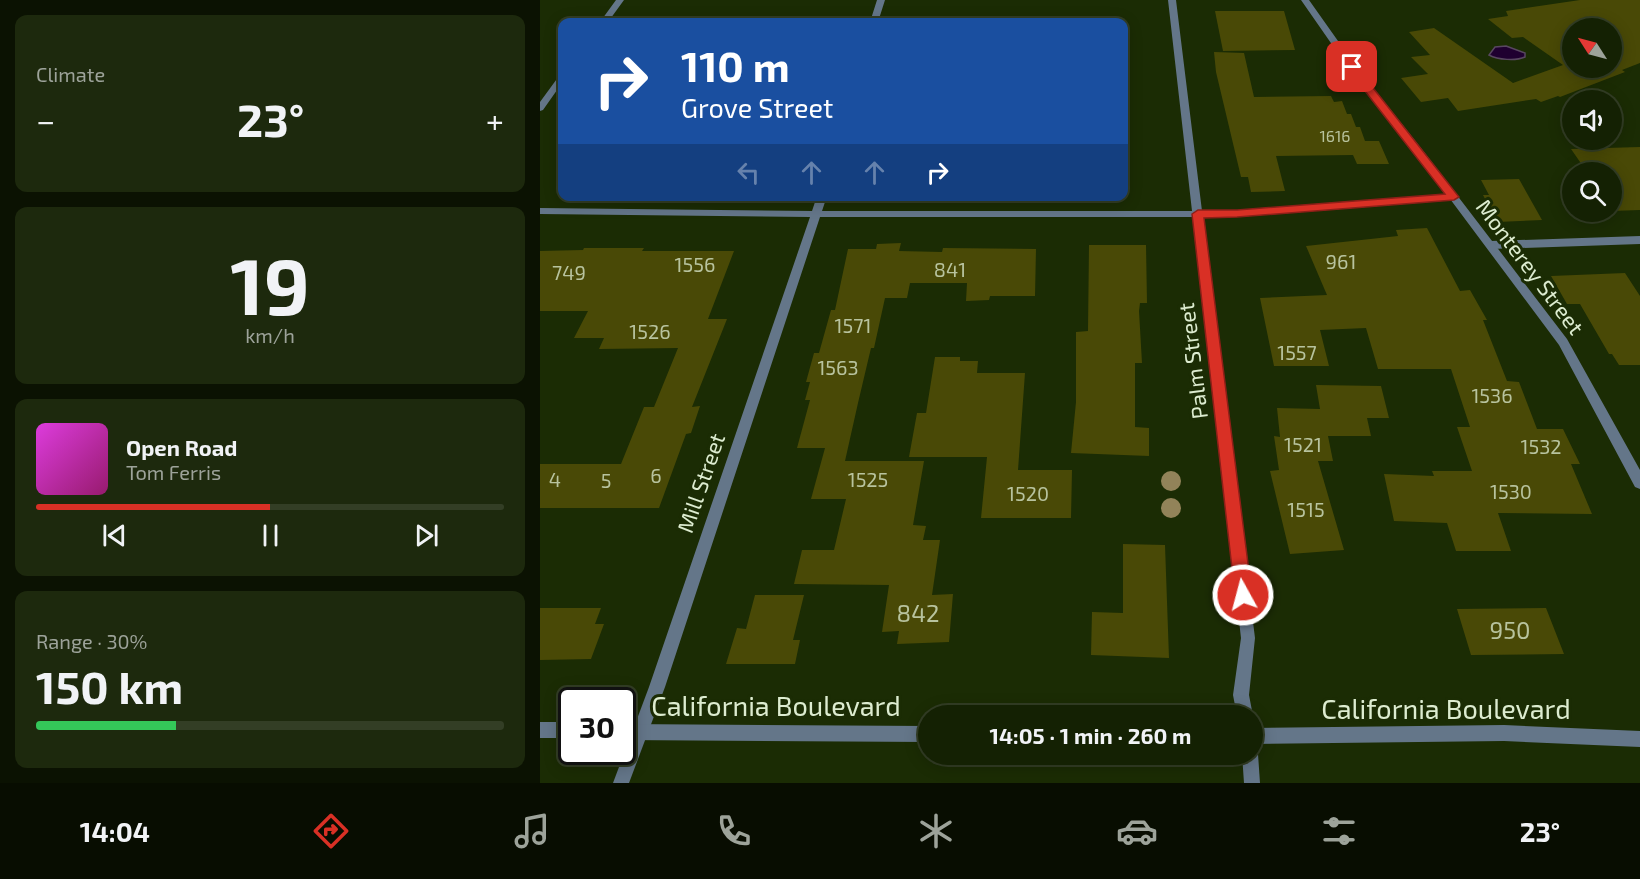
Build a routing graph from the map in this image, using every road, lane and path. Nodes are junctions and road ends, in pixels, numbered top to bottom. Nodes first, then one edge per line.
1 (620, 0) edge
2 (881, 0) edge
3 (1172, 0) edge
4 (1305, 0) edge
5 (607, 18) edge
6 (875, 18) edge
7 (558, 83) edge
8 (540, 108) edge
9 (1454, 197) junction
10 (820, 201) edge
11 (540, 211) edge
12 (816, 214) junction
13 (1198, 214) junction
14 (1640, 240) edge
15 (1491, 245) junction
16 (1640, 483) edge
17 (1243, 705) edge
18 (636, 723) edge
19 (540, 730) edge
20 (558, 730) edge
21 (636, 732) edge
22 (918, 734) edge
23 (1263, 736) edge
24 (1640, 739) edge
25 (625, 765) edge
26 (1251, 765) edge
27 (621, 783) edge
28 (1252, 783) edge

1 - 5 street
2 - 6 street
3 - 13 street, Palm Street
4 - 9 street, Monterey Street
7 - 8 street
9 - 13 street
9 - 15 street, Monterey Street
10 - 12 street, Mill Street
11 - 12 street
12 - 13 street
12 - 18 street, Mill Street
13 - 17 street, Palm Street
14 - 15 street
15 - 16 street, Monterey Street
19 - 20 street
21 - 22 street, California Boulevard
23 - 24 street, California Boulevard
25 - 27 street, Mill Street
26 - 28 street

